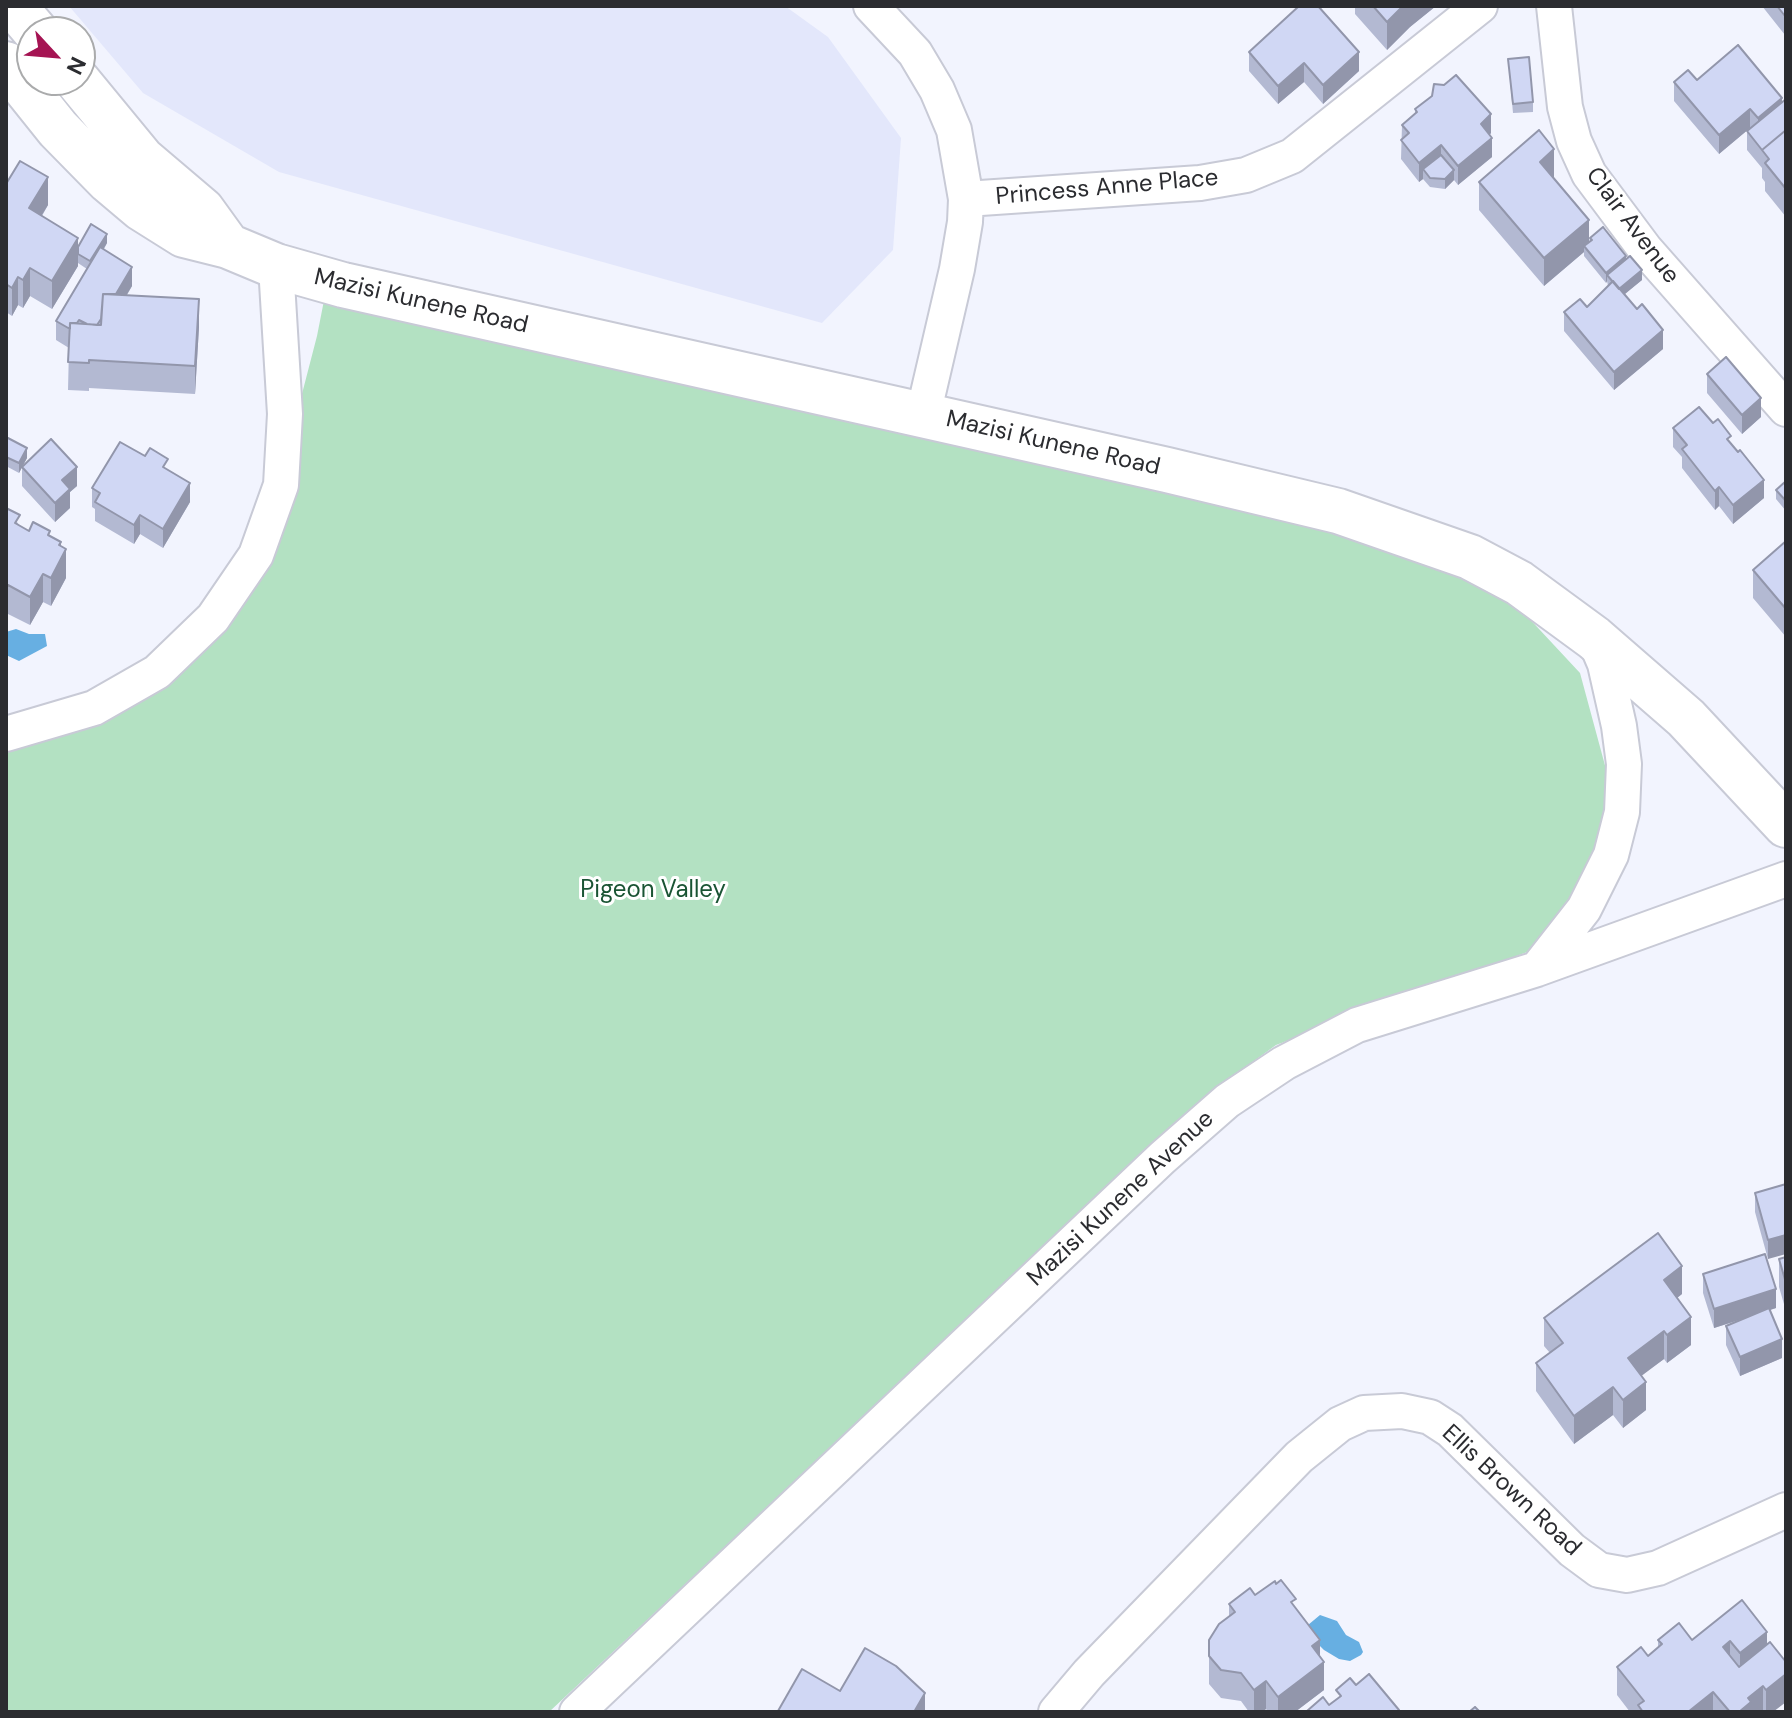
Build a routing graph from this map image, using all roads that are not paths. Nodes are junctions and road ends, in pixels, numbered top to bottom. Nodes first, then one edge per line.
1 (871, 6) edge
2 (1480, 6) edge
3 (1554, 6) edge
4 (6, 64) edge
5 (90, 96) edge
6 (966, 199) junction
7 (228, 246) junction
8 (276, 266) junction
9 (1786, 409) edge
10 (923, 415) junction
11 (1594, 638) junction
12 (6, 734) edge
13 (1786, 825) edge
14 (1786, 879) edge
15 (1537, 969) junction
16 (1786, 1510) edge
17 (1070, 1708) edge
18 (577, 1712) edge

1 - 6 street
2 - 6 street, Princess Anne Place
3 - 9 street, Clair Avenue
4 - 7 street, Mazisi Kunene Road
5 - 7 street
6 - 10 street
7 - 8 street, Mazisi Kunene Road
8 - 10 street, Mazisi Kunene Road
8 - 12 street
10 - 11 street, Mazisi Kunene Road
11 - 13 street, Mazisi Kunene Road
11 - 15 street
14 - 15 street, Mazisi Kunene Avenue
15 - 18 street, Mazisi Kunene Avenue
16 - 17 street, Ellis Brown Road

